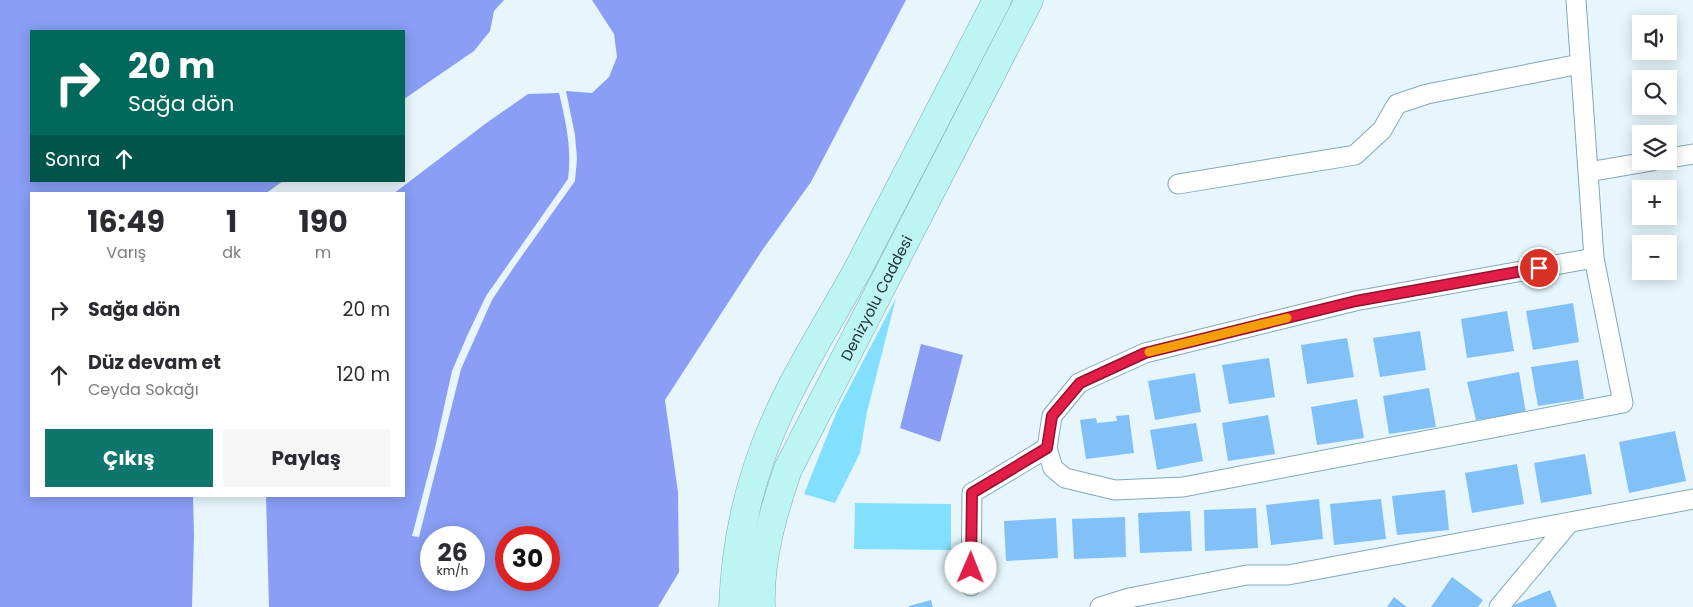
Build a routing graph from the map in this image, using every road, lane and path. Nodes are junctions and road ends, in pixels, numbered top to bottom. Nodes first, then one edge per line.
1 (997, 0) edge
2 (1029, 0) edge
3 (1576, 0) edge
4 (1580, 64) junction
5 (1693, 154) edge
6 (1677, 157) edge
7 (1632, 164) edge
8 (1588, 172) junction
9 (1178, 184) dead end
10 (1594, 258) junction
11 (1047, 448) junction
12 (1693, 499) edge
13 (1570, 522) junction
14 (971, 586) dead end
15 (732, 607) edge
16 (761, 607) edge
17 (1100, 607) edge
18 (1499, 607) edge

1 - 15 street, Denizyolu Caddesi
2 - 16 street, Denizyolu Caddesi
3 - 4 street
4 - 8 street
4 - 9 street
5 - 6 street
7 - 8 street
8 - 10 street
10 - 11 street
10 - 11 street
11 - 14 street
12 - 13 street
13 - 17 street
13 - 18 street

